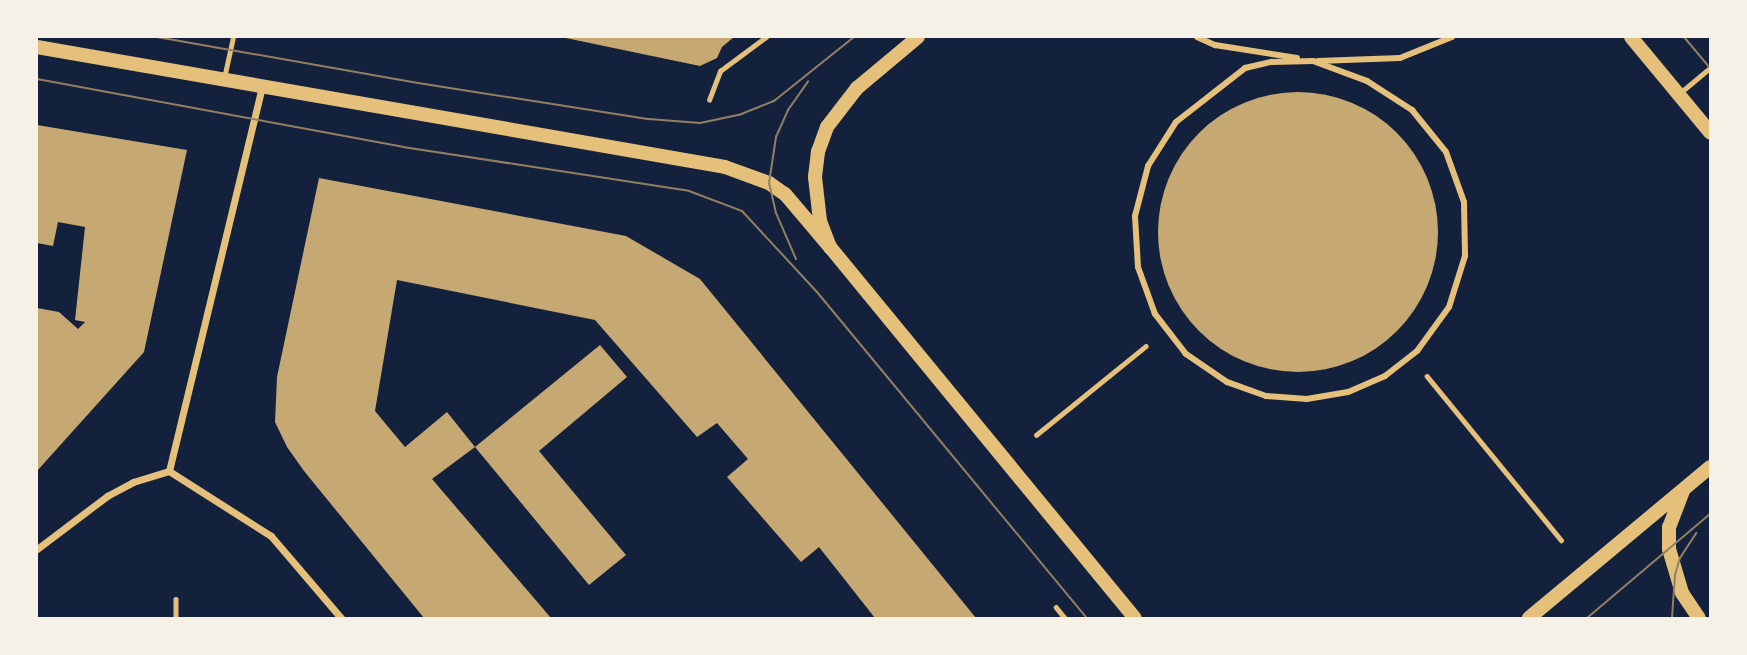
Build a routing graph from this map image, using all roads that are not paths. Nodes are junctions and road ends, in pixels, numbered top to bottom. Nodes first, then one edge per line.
1 (233, 37) edge
2 (918, 37) edge
3 (1197, 37) edge
4 (1452, 37) edge
5 (1631, 37) edge
6 (37, 47) edge
7 (1313, 61) junction
8 (1710, 68) edge
9 (224, 79) junction
10 (262, 86) junction
11 (1678, 94) junction
12 (1710, 132) edge
13 (830, 247) junction
14 (1710, 467) edge
15 (169, 471) junction
16 (1684, 490) junction
17 (37, 549) edge
18 (341, 618) edge
19 (1135, 618) edge
20 (1529, 618) edge
21 (1699, 618) edge

1 - 9 lane
2 - 13 main road
3 - 7 street
4 - 7 street
5 - 11 main road
6 - 9 main road
7 - 7 street
8 - 11 lane
9 - 10 main road
10 - 13 main road
10 - 15 street
11 - 12 main road
13 - 19 main road
14 - 16 main road
15 - 17 street
15 - 18 street
16 - 20 main road
16 - 21 main road

